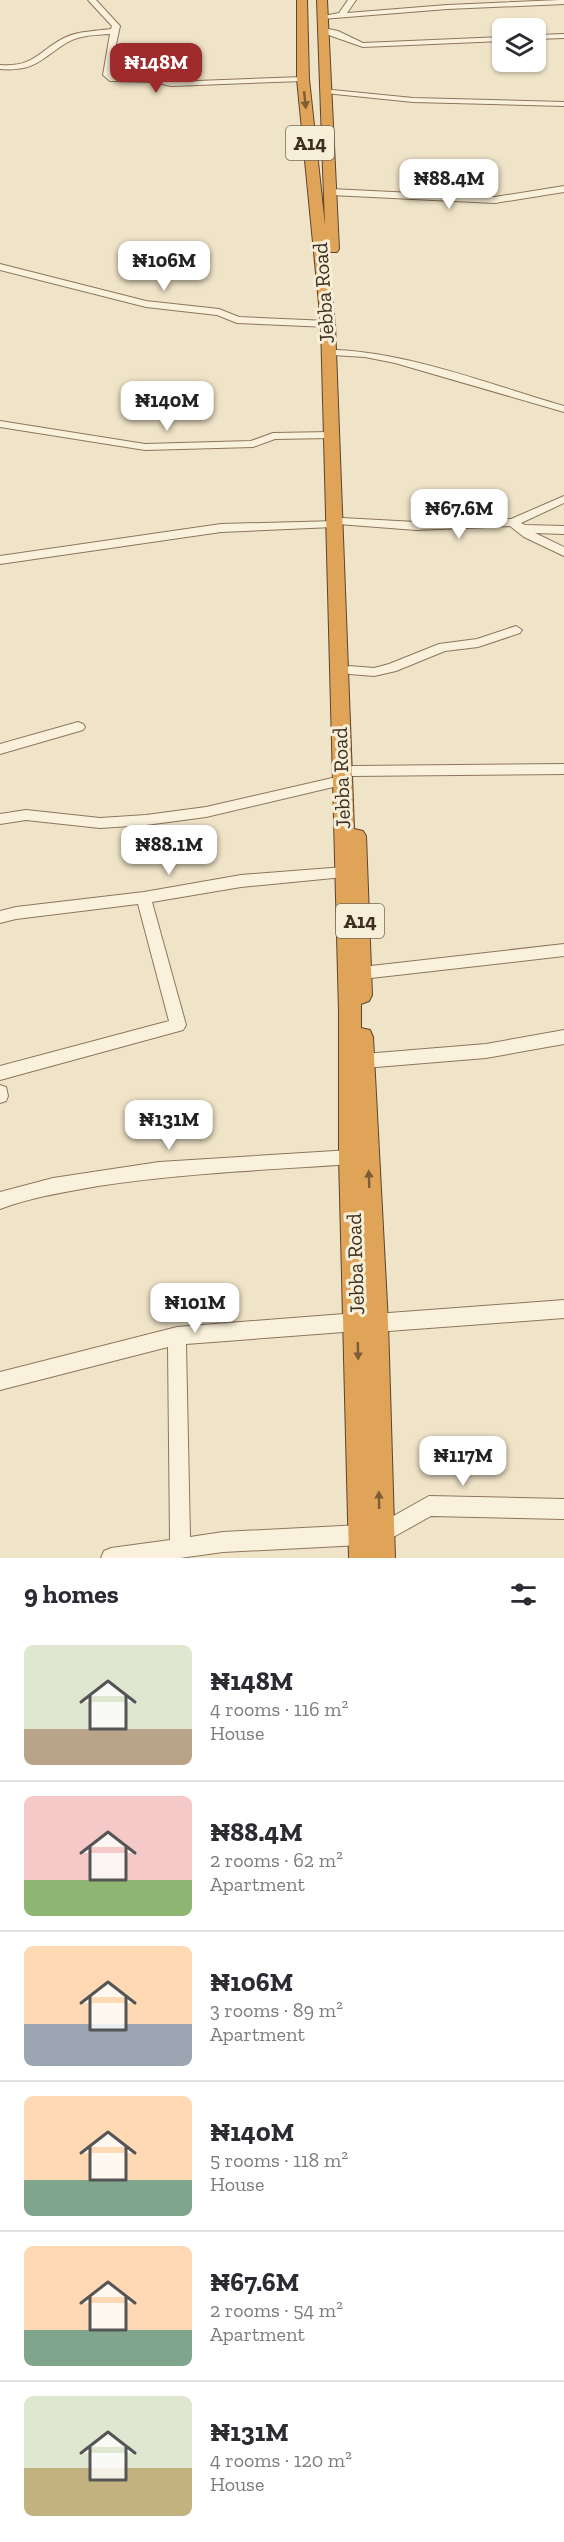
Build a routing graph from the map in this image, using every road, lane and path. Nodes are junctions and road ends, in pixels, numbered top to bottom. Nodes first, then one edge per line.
1 (92, 0) edge
2 (302, 0) edge
3 (322, 0) edge
4 (352, 0) edge
5 (564, 2) edge
6 (342, 15) junction
7 (322, 16) junction
8 (323, 30) junction
9 (113, 31) junction
10 (564, 36) edge
11 (546, 37) edge
12 (492, 39) edge
13 (0, 67) edge
14 (303, 79) junction
15 (325, 91) junction
16 (564, 104) edge
17 (564, 189) edge
18 (331, 192) junction
19 (1, 268) edge
20 (330, 285) junction
21 (328, 324) junction
22 (336, 352) junction
23 (564, 409) edge
24 (0, 424) edge
25 (331, 435) junction
26 (564, 499) edge
27 (338, 522) junction
28 (517, 526) junction
29 (564, 530) edge
30 (564, 552) edge
31 (0, 560) edge
32 (516, 630) dead end
33 (349, 670) junction
34 (78, 727) dead end
35 (0, 749) edge
36 (564, 769) edge
37 (347, 776) junction
38 (0, 819) edge
39 (344, 872) junction
40 (144, 898) junction
41 (0, 917) edge
42 (564, 950) edge
43 (362, 973) junction
44 (564, 1037) edge
45 (364, 1061) junction
46 (0, 1073) edge
47 (351, 1157) junction
48 (0, 1201) edge
49 (564, 1309) edge
50 (366, 1322) junction
51 (177, 1336) junction
52 (0, 1381) edge
53 (564, 1509) edge
54 (370, 1535) junction
55 (180, 1548) junction
56 (111, 1558) edge
57 (363, 1558) edge
58 (381, 1558) edge

1 - 9 street
2 - 14 highway, Jebba Road / A14
3 - 7 highway, Jebba Road / A14
4 - 6 street
5 - 6 street
6 - 7 street
7 - 8 highway, Jebba Road / A14
8 - 12 street
8 - 15 highway, Jebba Road / A14
9 - 13 street
9 - 14 street
10 - 11 street
14 -> 20 highway, Jebba Road / A14
15 - 16 street
15 - 18 highway, Jebba Road / A14
17 - 18 street
18 - 20 highway, Jebba Road / A14
19 - 21 street
20 - 21 highway, Jebba Road / A14
20 - 22 highway, Jebba Road / A14
21 - 25 highway, Jebba Road / A14
22 - 23 street
22 - 27 highway, Jebba Road / A14
24 - 25 street
25 - 27 highway, Jebba Road / A14
26 - 28 street
27 - 28 street
27 - 31 street
27 - 33 highway, Jebba Road / A14
27 - 37 highway, Jebba Road / A14
28 - 29 street
28 - 30 street
32 - 33 street
33 - 37 highway, Jebba Road / A14
34 - 35 street
36 - 37 street
37 - 38 street
37 - 39 highway, Jebba Road / A14
37 - 43 highway, Jebba Road / A14
39 - 40 street
39 - 47 highway, Jebba Road / A14
40 - 41 street
40 - 46 street
42 - 43 street
43 - 45 highway, Jebba Road / A14
44 - 45 street
50 -> 45 highway, Jebba Road / A14
47 - 48 street
47 - 50 highway, Jebba Road / A14
49 - 50 street
50 - 51 street
50 - 54 highway, Jebba Road / A14
51 - 52 street
51 - 55 street
53 - 54 street
54 - 55 street
54 - 57 highway, Jebba Road / A14
54 - 58 highway, Jebba Road / A14
55 - 56 street

